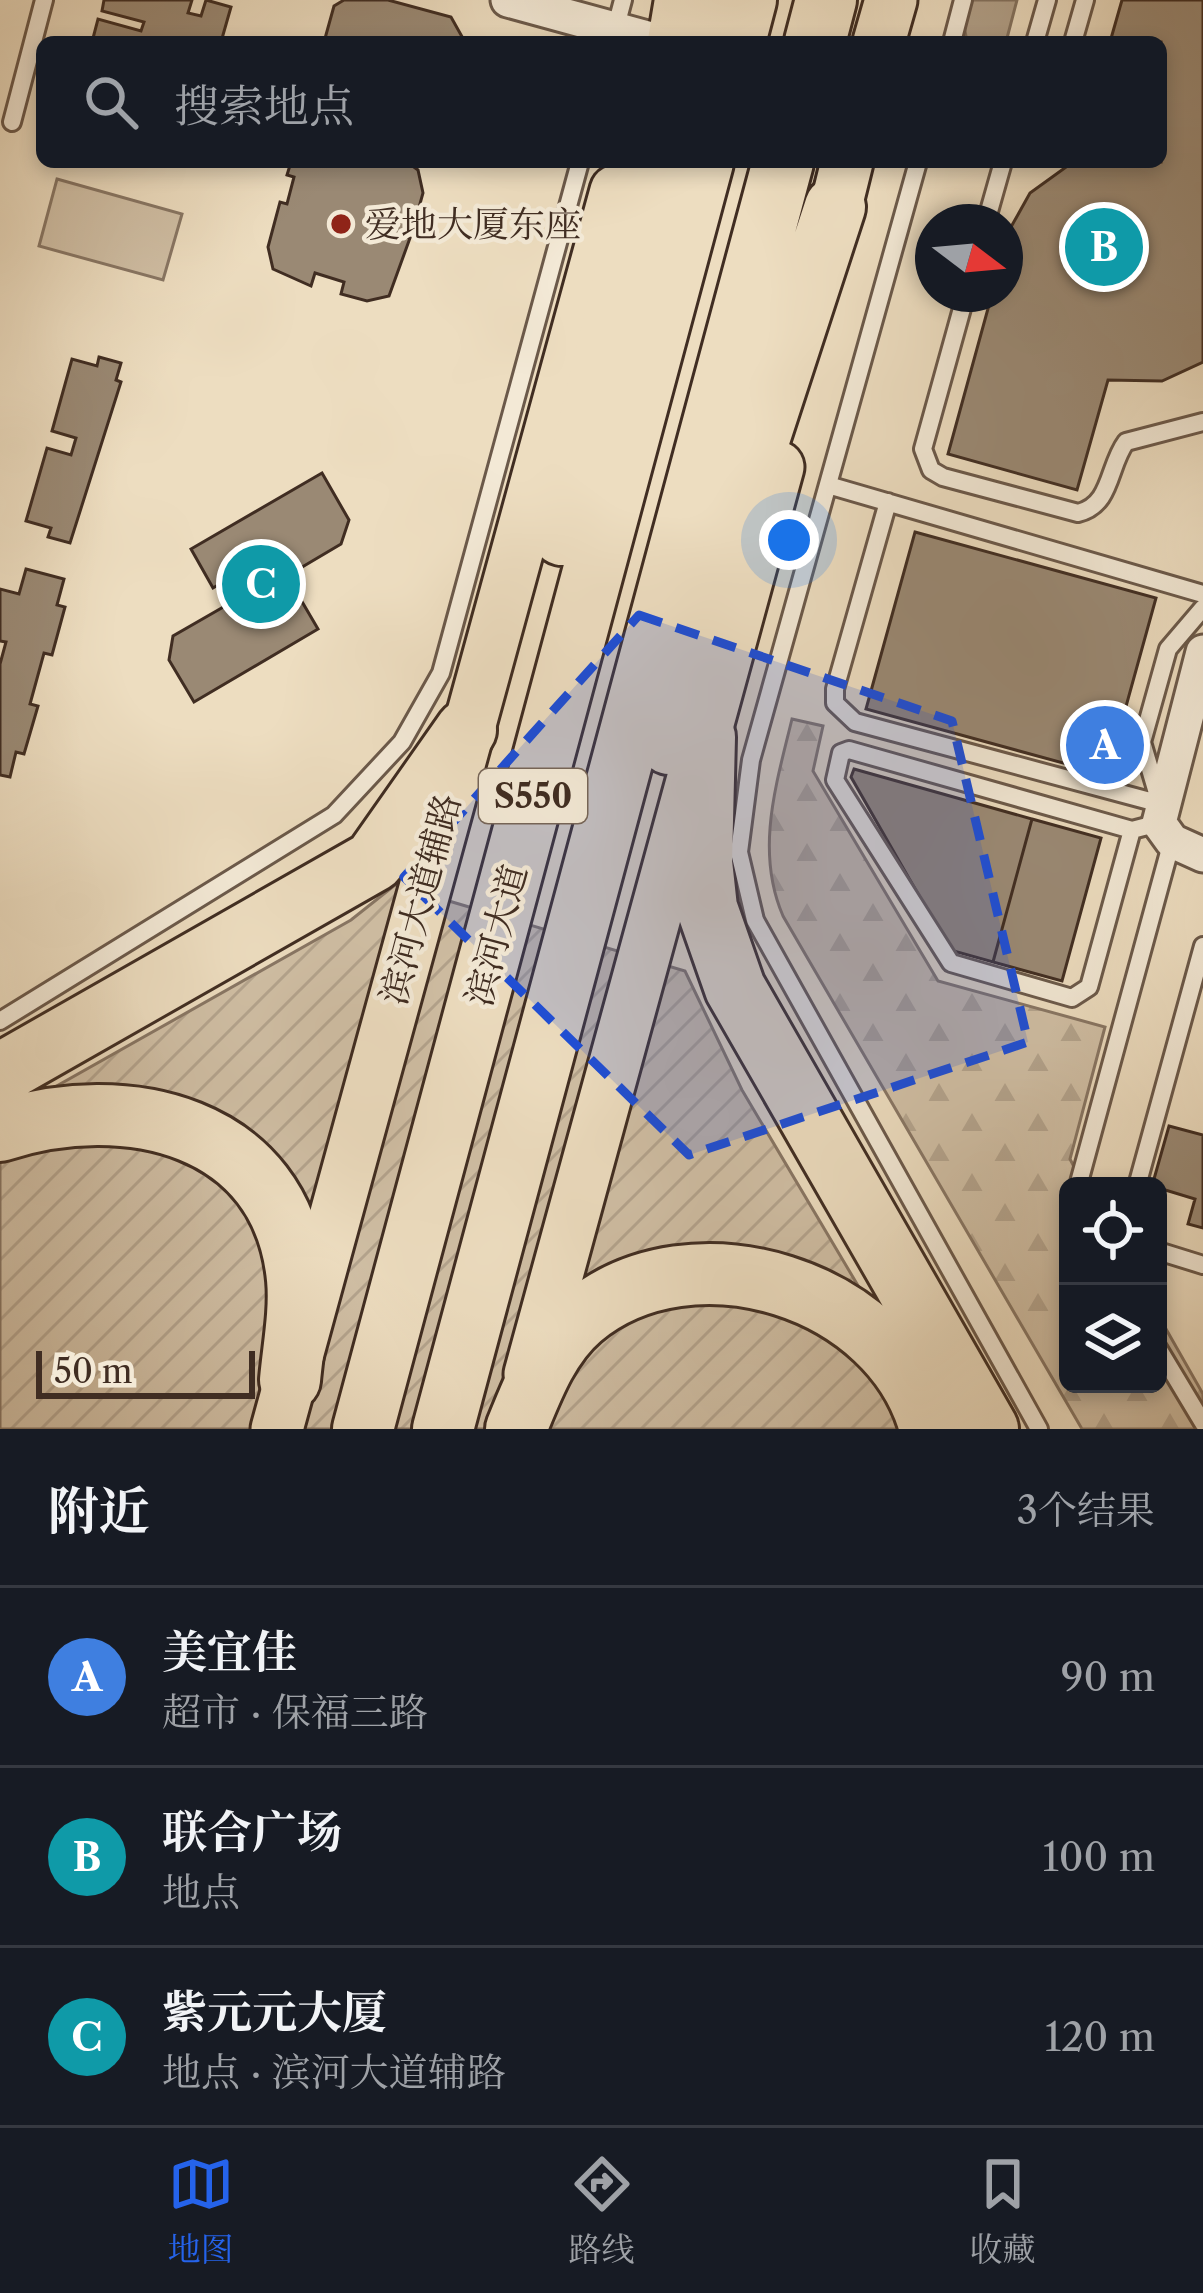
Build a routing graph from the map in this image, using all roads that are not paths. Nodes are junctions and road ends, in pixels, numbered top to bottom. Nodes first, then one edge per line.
1 (44, 0) edge
2 (508, 0) edge
3 (670, 0) edge
4 (685, 0) edge
5 (746, 0) edge
6 (826, 0) edge
7 (890, 0) edge
8 (963, 0) edge
9 (1047, 0) edge
10 (1085, 0) edge
11 (633, 31) edge
12 (679, 36) edge
13 (737, 36) edge
14 (817, 36) edge
15 (881, 36) edge
16 (954, 36) edge
17 (1038, 36) edge
18 (1075, 36) edge
19 (12, 122) dead end
20 (578, 168) edge
21 (623, 168) edge
22 (651, 168) edge
23 (701, 168) edge
24 (781, 168) edge
25 (916, 168) edge
26 (1001, 168) edge
27 (841, 184) edge
28 (991, 204) edge
29 (961, 312) edge
30 (1203, 422) edge
31 (828, 485) junction
32 (888, 502) junction
33 (1203, 594) edge
34 (1203, 608) edge
35 (1203, 652) edge
36 (466, 730) junction
37 (705, 736) junction
38 (1165, 831) edge
39 (1203, 946) edge
40 (0, 1021) edge
41 (0, 1074) edge
42 (0, 1131) edge
43 (1080, 1177) edge
44 (1139, 1177) edge
45 (1167, 1254) edge
46 (1203, 1264) edge
47 (480, 1294) junction
48 (383, 1355) junction
49 (1167, 1363) edge
50 (284, 1404) edge
51 (1203, 1423) edge
52 (363, 1429) edge
53 (443, 1429) edge
54 (516, 1429) edge
55 (930, 1429) edge
56 (988, 1429) edge
57 (1039, 1429) edge

1 - 19 lane
2 - 11 street
3 - 11 main road
4 - 12 highway
5 - 13 highway
6 - 14 highway
7 - 15 main road
8 - 16 lane
9 - 17 lane
10 - 18 lane
20 - 40 lane
21 - 36 main road, 滨河大道辅路
22 - 48 highway
23 - 48 highway, 滨河大道 / S550
24 - 47 highway, S550
25 - 31 lane
26 - 28 lane
27 - 37 main road
27 - 47 highway
29 - 30 lane
31 - 32 lane
31 - 57 lane
32 - 33 lane
32 - 38 lane
34 - 38 lane
35 - 38 street
36 - 41 highway
36 - 50 main road, 滨河大道辅路
37 - 54 main road
37 - 56 highway
38 - 38 lane
38 - 43 lane
39 - 44 lane
42 - 50 highway
45 - 46 lane
47 - 53 highway, S550
48 - 52 highway, 滨河大道 / S550
49 - 51 lane
54 - 55 highway

